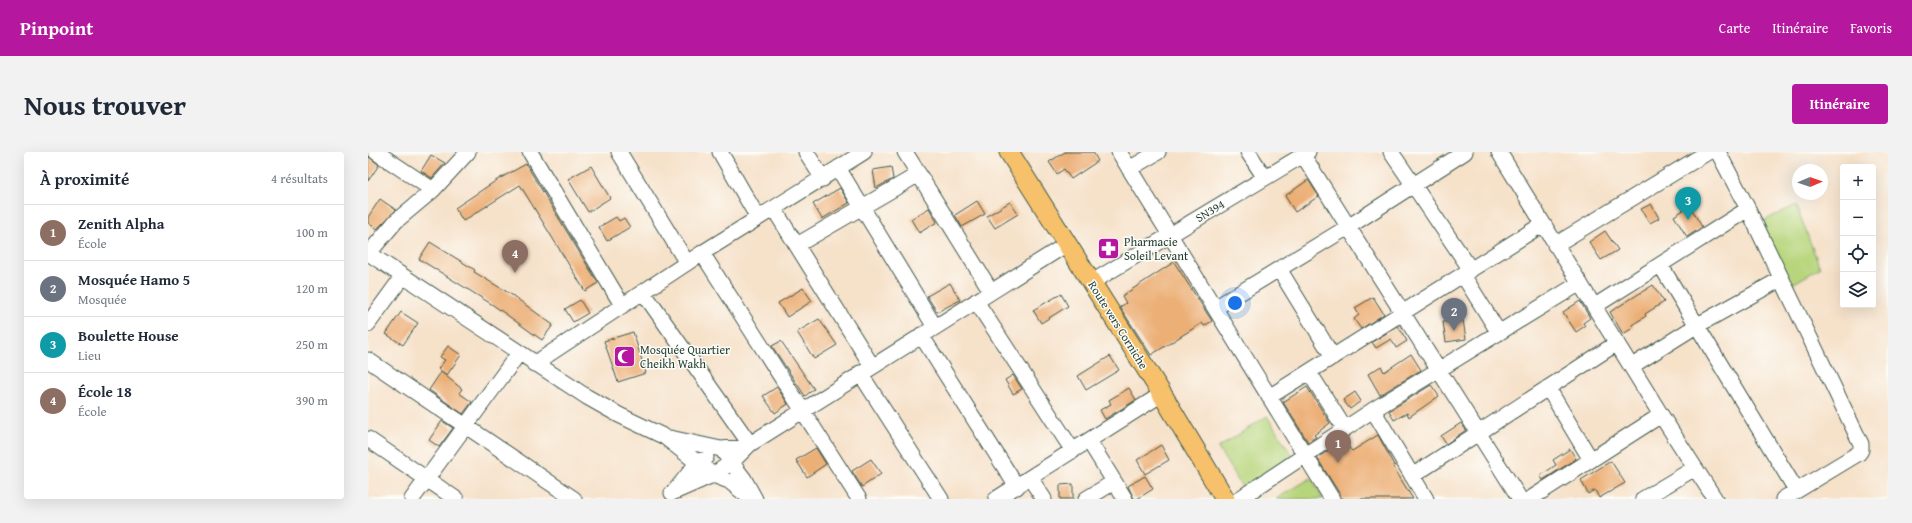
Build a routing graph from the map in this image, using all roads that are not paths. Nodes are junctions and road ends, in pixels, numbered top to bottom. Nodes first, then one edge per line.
1 (376, 152) edge
2 (468, 152) edge
3 (530, 152) edge
4 (619, 152) edge
5 (720, 152) edge
6 (806, 152) edge
7 (864, 152) edge
8 (905, 152) edge
9 (1009, 152) edge
10 (1119, 152) edge
11 (1158, 152) edge
12 (1248, 152) edge
13 (1391, 152) edge
14 (1465, 152) edge
15 (1499, 152) edge
16 (1708, 152) edge
17 (1718, 152) edge
18 (1305, 154) edge
19 (838, 168) junction
20 (1129, 169) junction
21 (919, 174) junction
22 (1265, 178) junction
23 (823, 179) junction
24 (1412, 186) junction
25 (432, 190) junction
26 (861, 206) junction
27 (774, 209) junction
28 (1748, 209) junction
29 (758, 218) junction
30 (1543, 224) junction
31 (1348, 227) junction
32 (1170, 236) junction
33 (1067, 244) junction
34 (797, 245) junction
35 (1555, 245) junction
36 (368, 253) edge
37 (702, 253) junction
38 (687, 263) junction
39 (1661, 266) junction
40 (1279, 269) junction
41 (1467, 272) junction
42 (403, 276) junction
43 (1781, 279) junction
44 (1092, 282) junction
45 (1580, 283) junction
46 (992, 291) junction
47 (643, 292) junction
48 (976, 301) junction
49 (622, 305) junction
50 (1595, 306) junction
51 (1215, 308) junction
52 (1402, 313) junction
53 (368, 324) edge
54 (1696, 326) junction
55 (934, 327) junction
56 (1499, 333) junction
57 (921, 335) junction
58 (1617, 343) junction
59 (519, 353) junction
60 (1333, 357) junction
61 (368, 360) edge
62 (534, 364) junction
63 (1632, 366) junction
64 (866, 370) junction
65 (1438, 370) junction
66 (1309, 372) junction
67 (1548, 388) junction
68 (1162, 394) junction
69 (1269, 397) junction
70 (804, 410) junction
71 (1373, 410) junction
72 (1661, 415) junction
73 (465, 425) junction
74 (1345, 429) junction
75 (1479, 434) junction
76 (665, 437) junction
77 (368, 439) edge
78 (1089, 441) junction
79 (748, 446) junction
80 (721, 449) junction
81 (1073, 451) junction
82 (1305, 455) junction
83 (1591, 460) junction
84 (698, 462) junction
85 (732, 462) junction
86 (1695, 468) junction
87 (712, 474) junction
88 (1412, 476) junction
89 (1030, 478) junction
90 (427, 479) junction
91 (1114, 482) junction
92 (1017, 487) junction
93 (1796, 490) junction
94 (670, 496) edge
95 (412, 499) edge
96 (456, 499) edge
97 (574, 499) edge
98 (751, 499) edge
99 (755, 499) edge
100 (859, 499) edge
101 (941, 499) edge
102 (996, 499) edge
103 (1044, 499) edge
104 (1086, 499) edge
105 (1125, 499) edge
106 (1225, 499) edge
107 (1239, 499) edge
108 (1332, 499) edge
109 (1426, 499) edge
110 (1520, 499) edge
111 (1530, 499) edge
112 (1643, 499) edge
113 (1715, 499) edge
114 (1783, 499) edge

1 - 25 street
2 - 25 street
3 - 49 street
4 - 38 street
5 - 29 street
6 - 23 street
7 - 19 street
8 - 21 street
9 - 33 main road, Route vers Corniche
10 - 20 street
11 - 20 street
12 - 22 street
13 - 24 street
14 - 24 street
15 - 30 street
16 - 35 street
17 - 28 street
18 - 22 street, SN394
18 - 31 street
19 - 23 street
19 - 26 street
20 - 32 street
21 - 26 street
21 - 46 street
22 - 32 street, SN394
23 - 27 street
24 - 31 street
24 - 41 street
25 - 36 street
26 - 34 street
26 - 55 street
27 - 29 street
27 - 34 street
28 - 39 street
28 - 43 street
29 - 37 street
30 - 35 street
30 - 41 street
31 - 40 street
31 - 52 street
32 - 44 street, SN394
32 - 51 street
33 - 44 main road, Route vers Corniche
33 - 46 street
34 - 64 street
35 - 45 street
36 - 42 street
37 - 38 street
37 - 70 street
38 - 47 street
39 - 50 street
39 - 54 street
40 - 51 street
40 - 60 street
41 - 52 street
41 - 56 street
42 - 53 street
42 - 59 street
43 - 54 street
43 - 93 street
44 - 68 main road, Route vers Corniche
45 - 50 street
45 - 56 street
46 - 48 street
47 - 49 street
47 - 79 street
48 - 55 street
48 - 81 street
49 - 62 street
50 - 58 street
51 - 69 street
52 - 60 street
52 - 65 street
54 - 63 street
54 - 93 street
55 - 57 street
56 - 65 street
57 - 64 street
57 - 92 street
58 - 63 street
58 - 67 street
59 - 62 street
59 - 73 street
60 - 66 street
61 - 73 street
62 - 76 street
63 - 72 street
64 - 70 street
64 - 101 street
65 - 71 street
65 - 75 street
66 - 69 street
66 - 74 street
67 - 75 street
67 - 83 street
68 - 78 street
68 - 106 main road, Route vers Corniche
69 - 82 street
70 - 79 street
70 - 100 street
71 - 74 street
71 - 88 street
72 - 83 street
72 - 86 street
73 - 90 street
73 - 97 street
74 - 82 street
75 - 88 street
75 - 110 street
76 - 80 street
76 - 84 street
77 - 90 street
78 - 81 street
78 - 91 street
79 - 80 street
79 - 85 street
80 - 84 street
80 - 85 street
81 - 89 street
82 - 107 street
82 - 108 street
83 - 111 street
84 - 87 street
84 - 94 street
85 - 87 street
85 - 99 street
86 - 112 street
86 - 113 street
87 - 94 street
87 - 98 street
88 - 109 street
89 - 92 street
89 - 103 street
90 - 95 street
90 - 96 street
91 - 104 street
91 - 105 street
92 - 102 street
93 - 114 street

